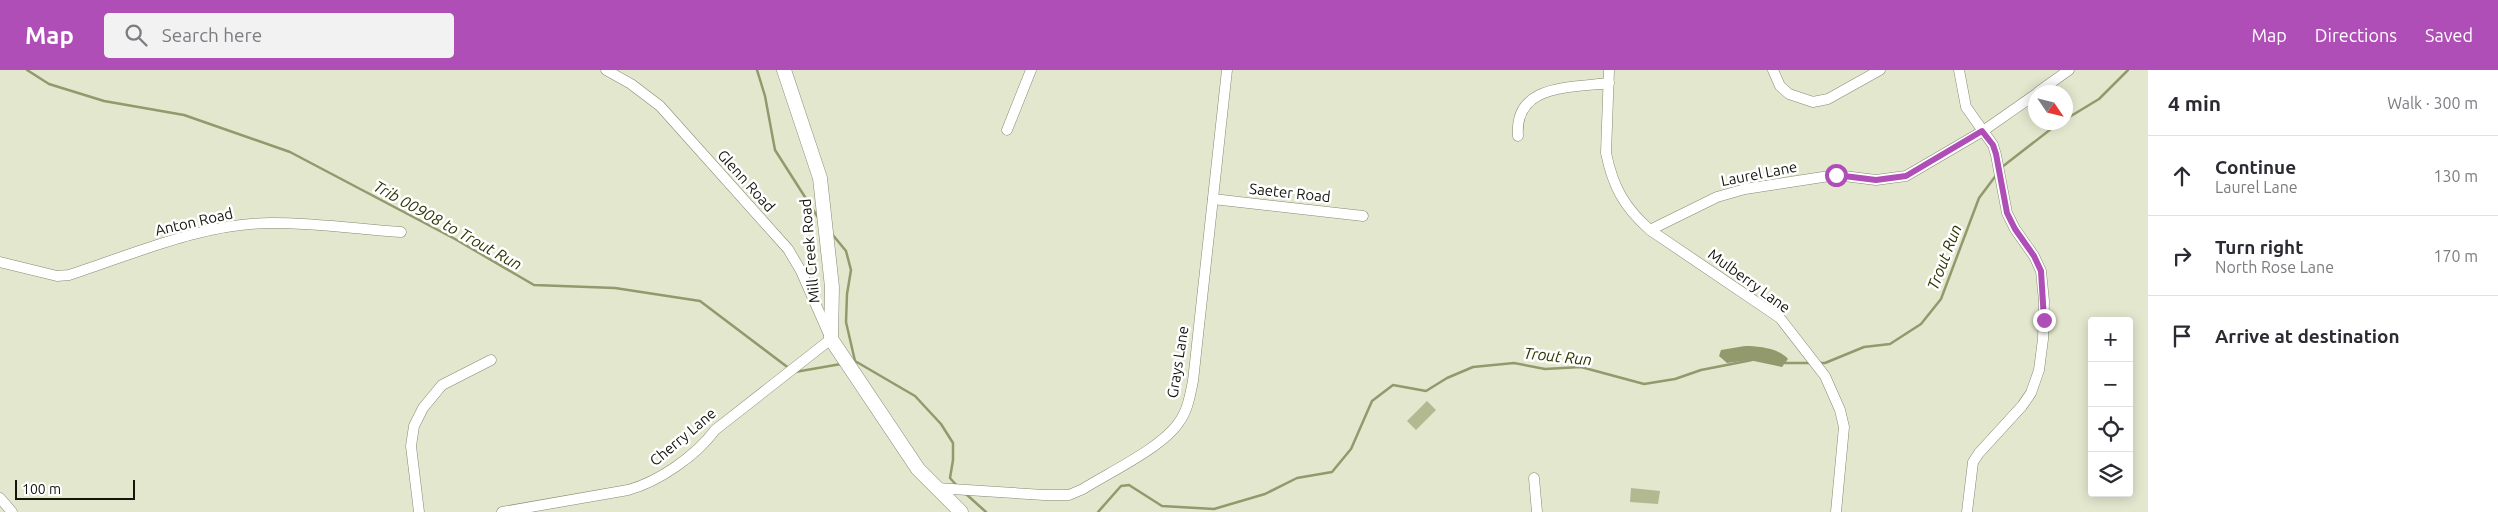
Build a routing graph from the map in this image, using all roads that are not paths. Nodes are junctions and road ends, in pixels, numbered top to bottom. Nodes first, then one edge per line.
1 (606, 70) edge
2 (784, 70) edge
3 (1031, 70) edge
4 (1227, 70) edge
5 (1609, 70) edge
6 (1773, 70) edge
7 (1880, 70) edge
8 (1959, 70) edge
9 (2069, 70) edge
10 (1609, 83) junction
11 (2048, 85) edge
12 (2028, 99) edge
13 (1007, 130) dead end
14 (1982, 131) junction
15 (1518, 136) dead end
16 (1213, 199) junction
17 (1363, 216) dead end
18 (1650, 230) junction
19 (401, 232) dead end
20 (0, 262) edge
21 (831, 339) junction
22 (491, 360) dead end
23 (1534, 478) dead end
24 (936, 488) junction
25 (0, 498) edge
26 (12, 512) edge
27 (419, 512) edge
28 (502, 512) edge
29 (960, 512) edge
30 (1537, 512) edge
31 (1836, 512) edge
32 (1966, 512) edge

1 - 21 street, Glenn Road
2 - 21 street, Mill Creek Road
3 - 13 street
4 - 16 street, Grays Lane
5 - 10 street
6 - 7 street
8 - 14 street
9 - 11 street, Laurel Lane
10 - 15 street
10 - 18 street
12 - 14 street, Laurel Lane
14 - 18 street, Laurel Lane
14 - 32 street
16 - 17 street, Saeter Road
16 - 24 street, Grays Lane
18 - 31 street, Mulberry Lane
19 - 20 street, Anton Road
21 - 24 street
21 - 28 street, Cherry Lane
22 - 27 street
23 - 30 street
24 - 29 street
25 - 26 street

